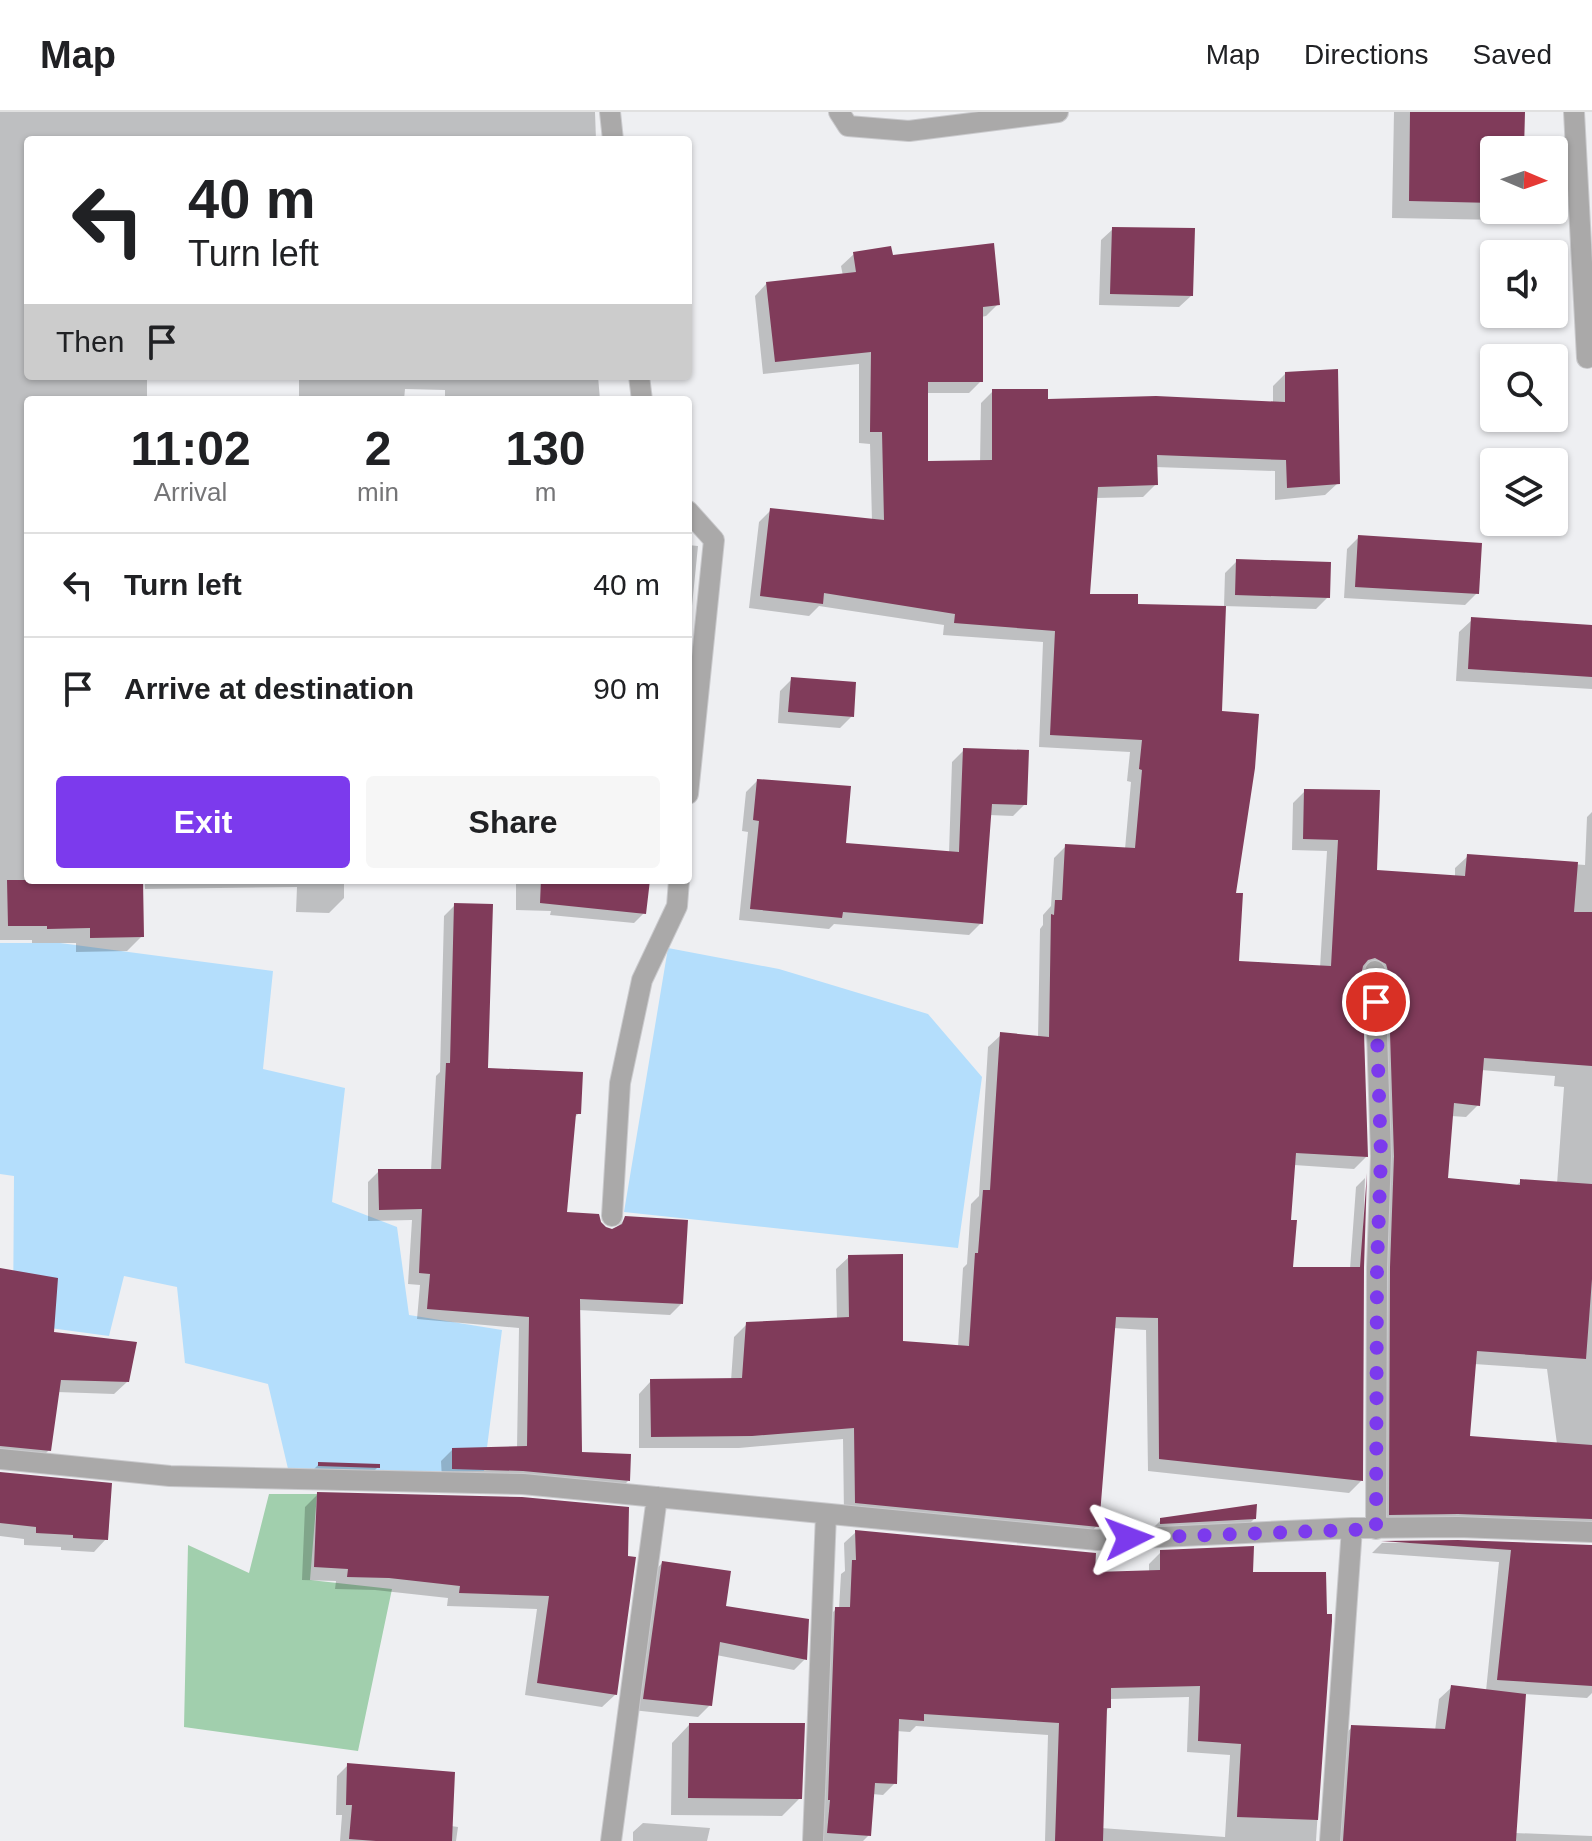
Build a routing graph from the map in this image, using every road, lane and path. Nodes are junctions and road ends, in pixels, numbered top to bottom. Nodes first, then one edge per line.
1 (610, 112) edge
2 (839, 112) edge
3 (1058, 112) edge
4 (1574, 112) edge
5 (613, 136) edge
6 (1587, 358) dead end
7 (692, 515) edge
8 (692, 755) edge
9 (679, 884) edge
10 (1375, 971) dead end
11 (612, 1216) dead end
12 (0, 1459) edge
13 (657, 1497) junction
14 (826, 1514) junction
15 (1352, 1528) junction
16 (1376, 1529) junction
17 (1592, 1532) edge
18 (611, 1841) edge
19 (813, 1841) edge
20 (1330, 1841) edge

1 - 5 street
2 - 3 street
4 - 6 street
7 - 8 street
9 - 11 street
10 - 16 street
12 - 13 street
13 - 14 street
13 - 18 street
14 - 15 street
14 - 19 street
15 - 16 street
15 - 20 street
16 - 17 street

